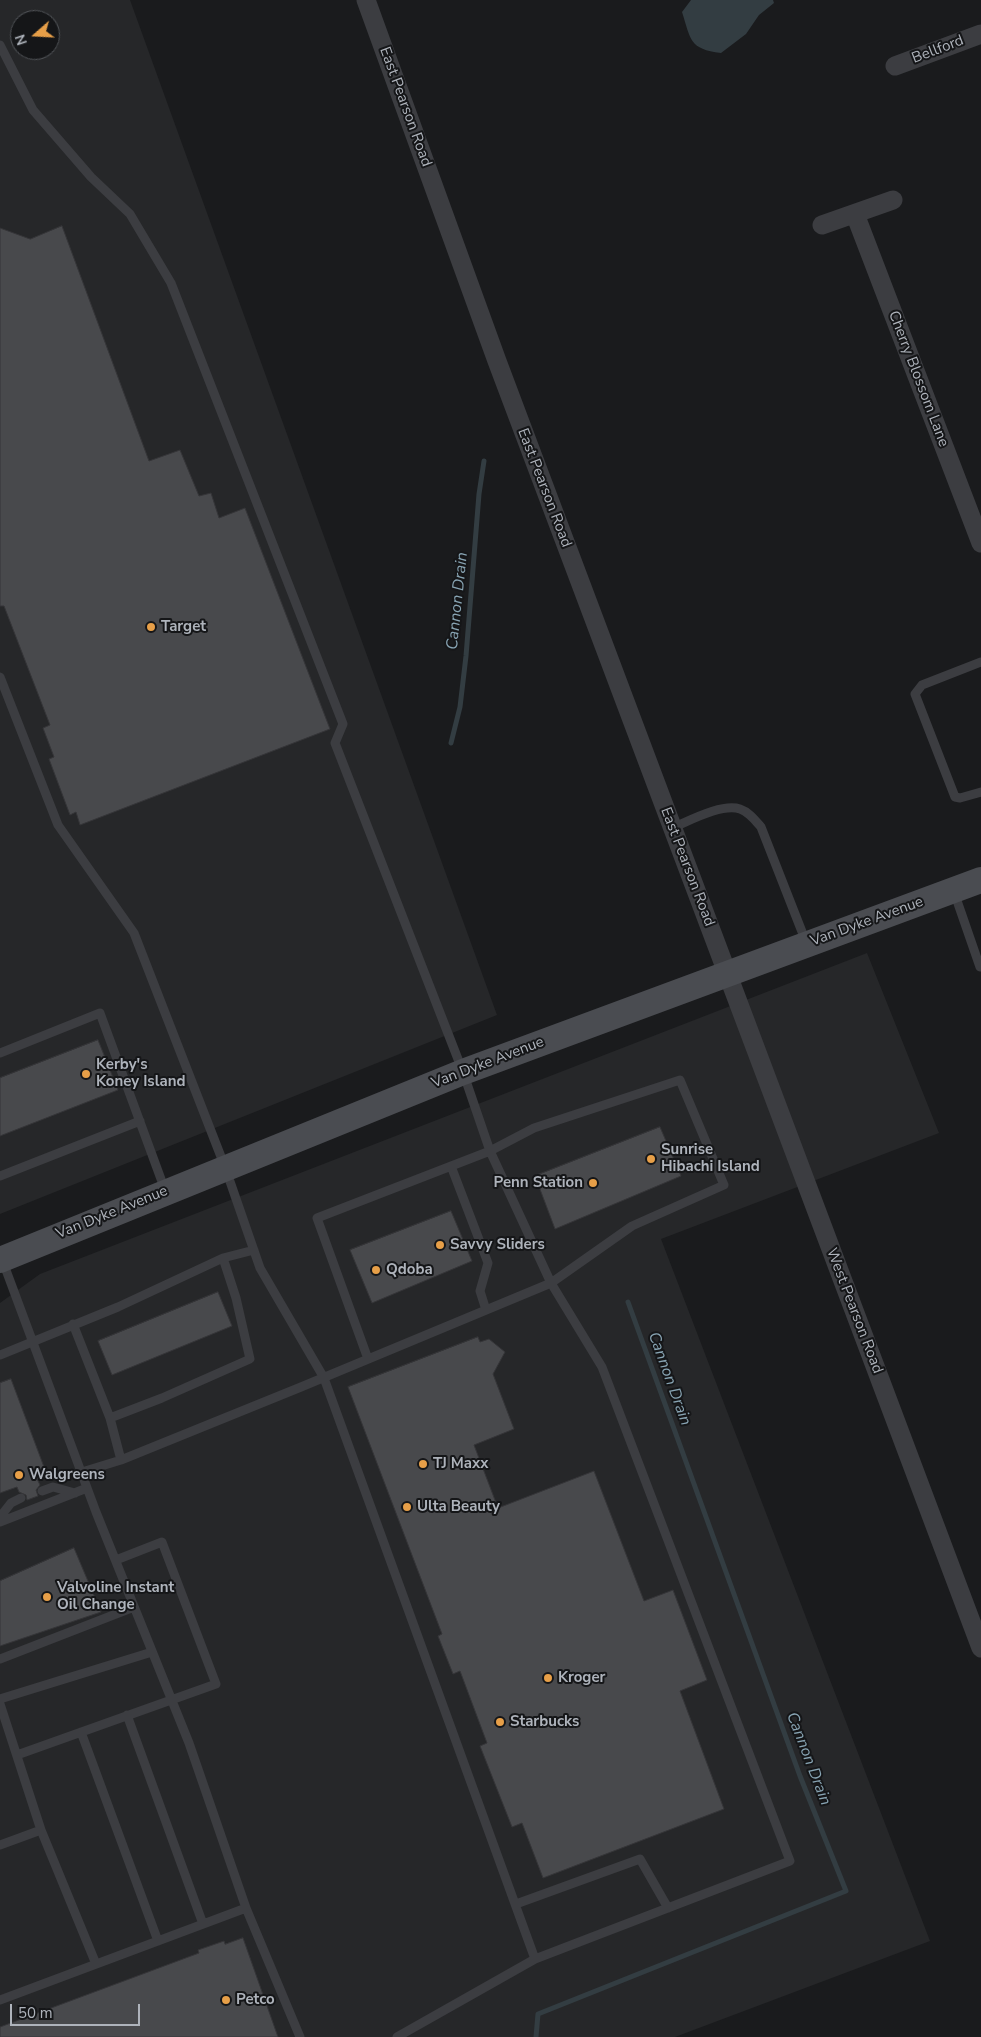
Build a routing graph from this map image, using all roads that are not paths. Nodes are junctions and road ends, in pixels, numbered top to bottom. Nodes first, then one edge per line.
1 (366, 0) edge
2 (981, 34) edge
3 (0, 45) edge
4 (895, 66) dead end
5 (893, 200) dead end
6 (855, 214) junction
7 (822, 225) dead end
8 (981, 543) edge
9 (981, 662) edge
10 (0, 678) edge
11 (981, 792) edge
12 (672, 828) junction
13 (981, 880) edge
14 (954, 890) junction
15 (807, 944) junction
16 (981, 968) edge
17 (727, 973) junction
18 (0, 1053) edge
19 (464, 1072) junction
20 (140, 1122) junction
21 (490, 1151) junction
22 (451, 1166) junction
23 (225, 1167) junction
24 (0, 1176) edge
25 (165, 1192) junction
26 (254, 1250) junction
27 (0, 1258) edge
28 (223, 1258) junction
29 (551, 1283) junction
30 (486, 1310) junction
31 (73, 1324) junction
32 (32, 1343) junction
33 (0, 1356) edge
34 (368, 1359) junction
35 (324, 1378) junction
36 (110, 1418) junction
37 (121, 1460) junction
38 (82, 1472) junction
39 (87, 1488) junction
40 (42, 1491) dead end
41 (75, 1493) junction
42 (20, 1498) dead end
43 (0, 1516) edge
44 (0, 1522) edge
45 (116, 1560) junction
46 (134, 1607) junction
47 (981, 1648) edge
48 (152, 1652) junction
49 (0, 1659) edge
50 (0, 1699) edge
51 (171, 1699) junction
52 (0, 1704) edge
53 (127, 1715) junction
54 (81, 1732) junction
55 (17, 1755) junction
56 (42, 1830) junction
57 (0, 1845) edge
58 (516, 1904) junction
59 (246, 1908) junction
60 (668, 1908) junction
61 (204, 1924) junction
62 (158, 1941) junction
63 (535, 1959) junction
64 (96, 1964) junction
65 (0, 2000) edge
66 (300, 2037) edge
67 (397, 2037) edge

1 - 12 street, East Pearson Road
2 - 4 street, Bellford
3 - 19 lane
5 - 6 street
6 - 7 street
6 - 8 street, Cherry Blossom Lane
9 - 11 lane
10 - 23 lane
12 - 15 lane
12 - 17 street, East Pearson Road
13 - 14 main road, Van Dyke Avenue
14 - 15 main road, Van Dyke Avenue
14 - 16 lane
15 - 17 main road, Van Dyke Avenue
17 - 19 main road, Van Dyke Avenue
17 - 47 street, West Pearson Road
18 - 20 lane
19 - 21 lane
19 - 23 main road, Van Dyke Avenue
20 - 24 lane
20 - 25 lane
21 - 22 lane
21 - 29 lane
21 - 29 lane
22 - 30 lane
22 - 34 lane
23 - 25 main road, Van Dyke Avenue
23 - 26 lane
25 - 27 main road, Van Dyke Avenue
26 - 28 lane
26 - 35 lane
27 - 32 lane
28 - 31 lane
28 - 36 lane
29 - 30 lane
29 - 60 lane
30 - 34 lane
31 - 32 lane
31 - 36 lane
32 - 33 lane
32 - 38 lane
34 - 35 lane
35 - 37 lane
35 - 58 lane
36 - 37 lane
37 - 38 lane
38 - 39 lane
39 - 41 lane
39 - 45 lane
40 - 41 lane
41 - 44 lane
42 - 43 lane
45 - 46 lane
45 - 51 lane
46 - 48 lane
46 - 49 lane
48 - 50 lane
48 - 51 lane
51 - 53 lane
51 - 59 lane
52 - 55 lane
53 - 54 lane
53 - 61 lane
54 - 55 lane
54 - 62 lane
55 - 56 lane
56 - 57 lane
56 - 64 lane
58 - 60 lane
58 - 63 lane
59 - 61 lane
59 - 66 lane
60 - 63 lane
61 - 62 lane
62 - 64 lane
63 - 67 lane
64 - 65 lane

